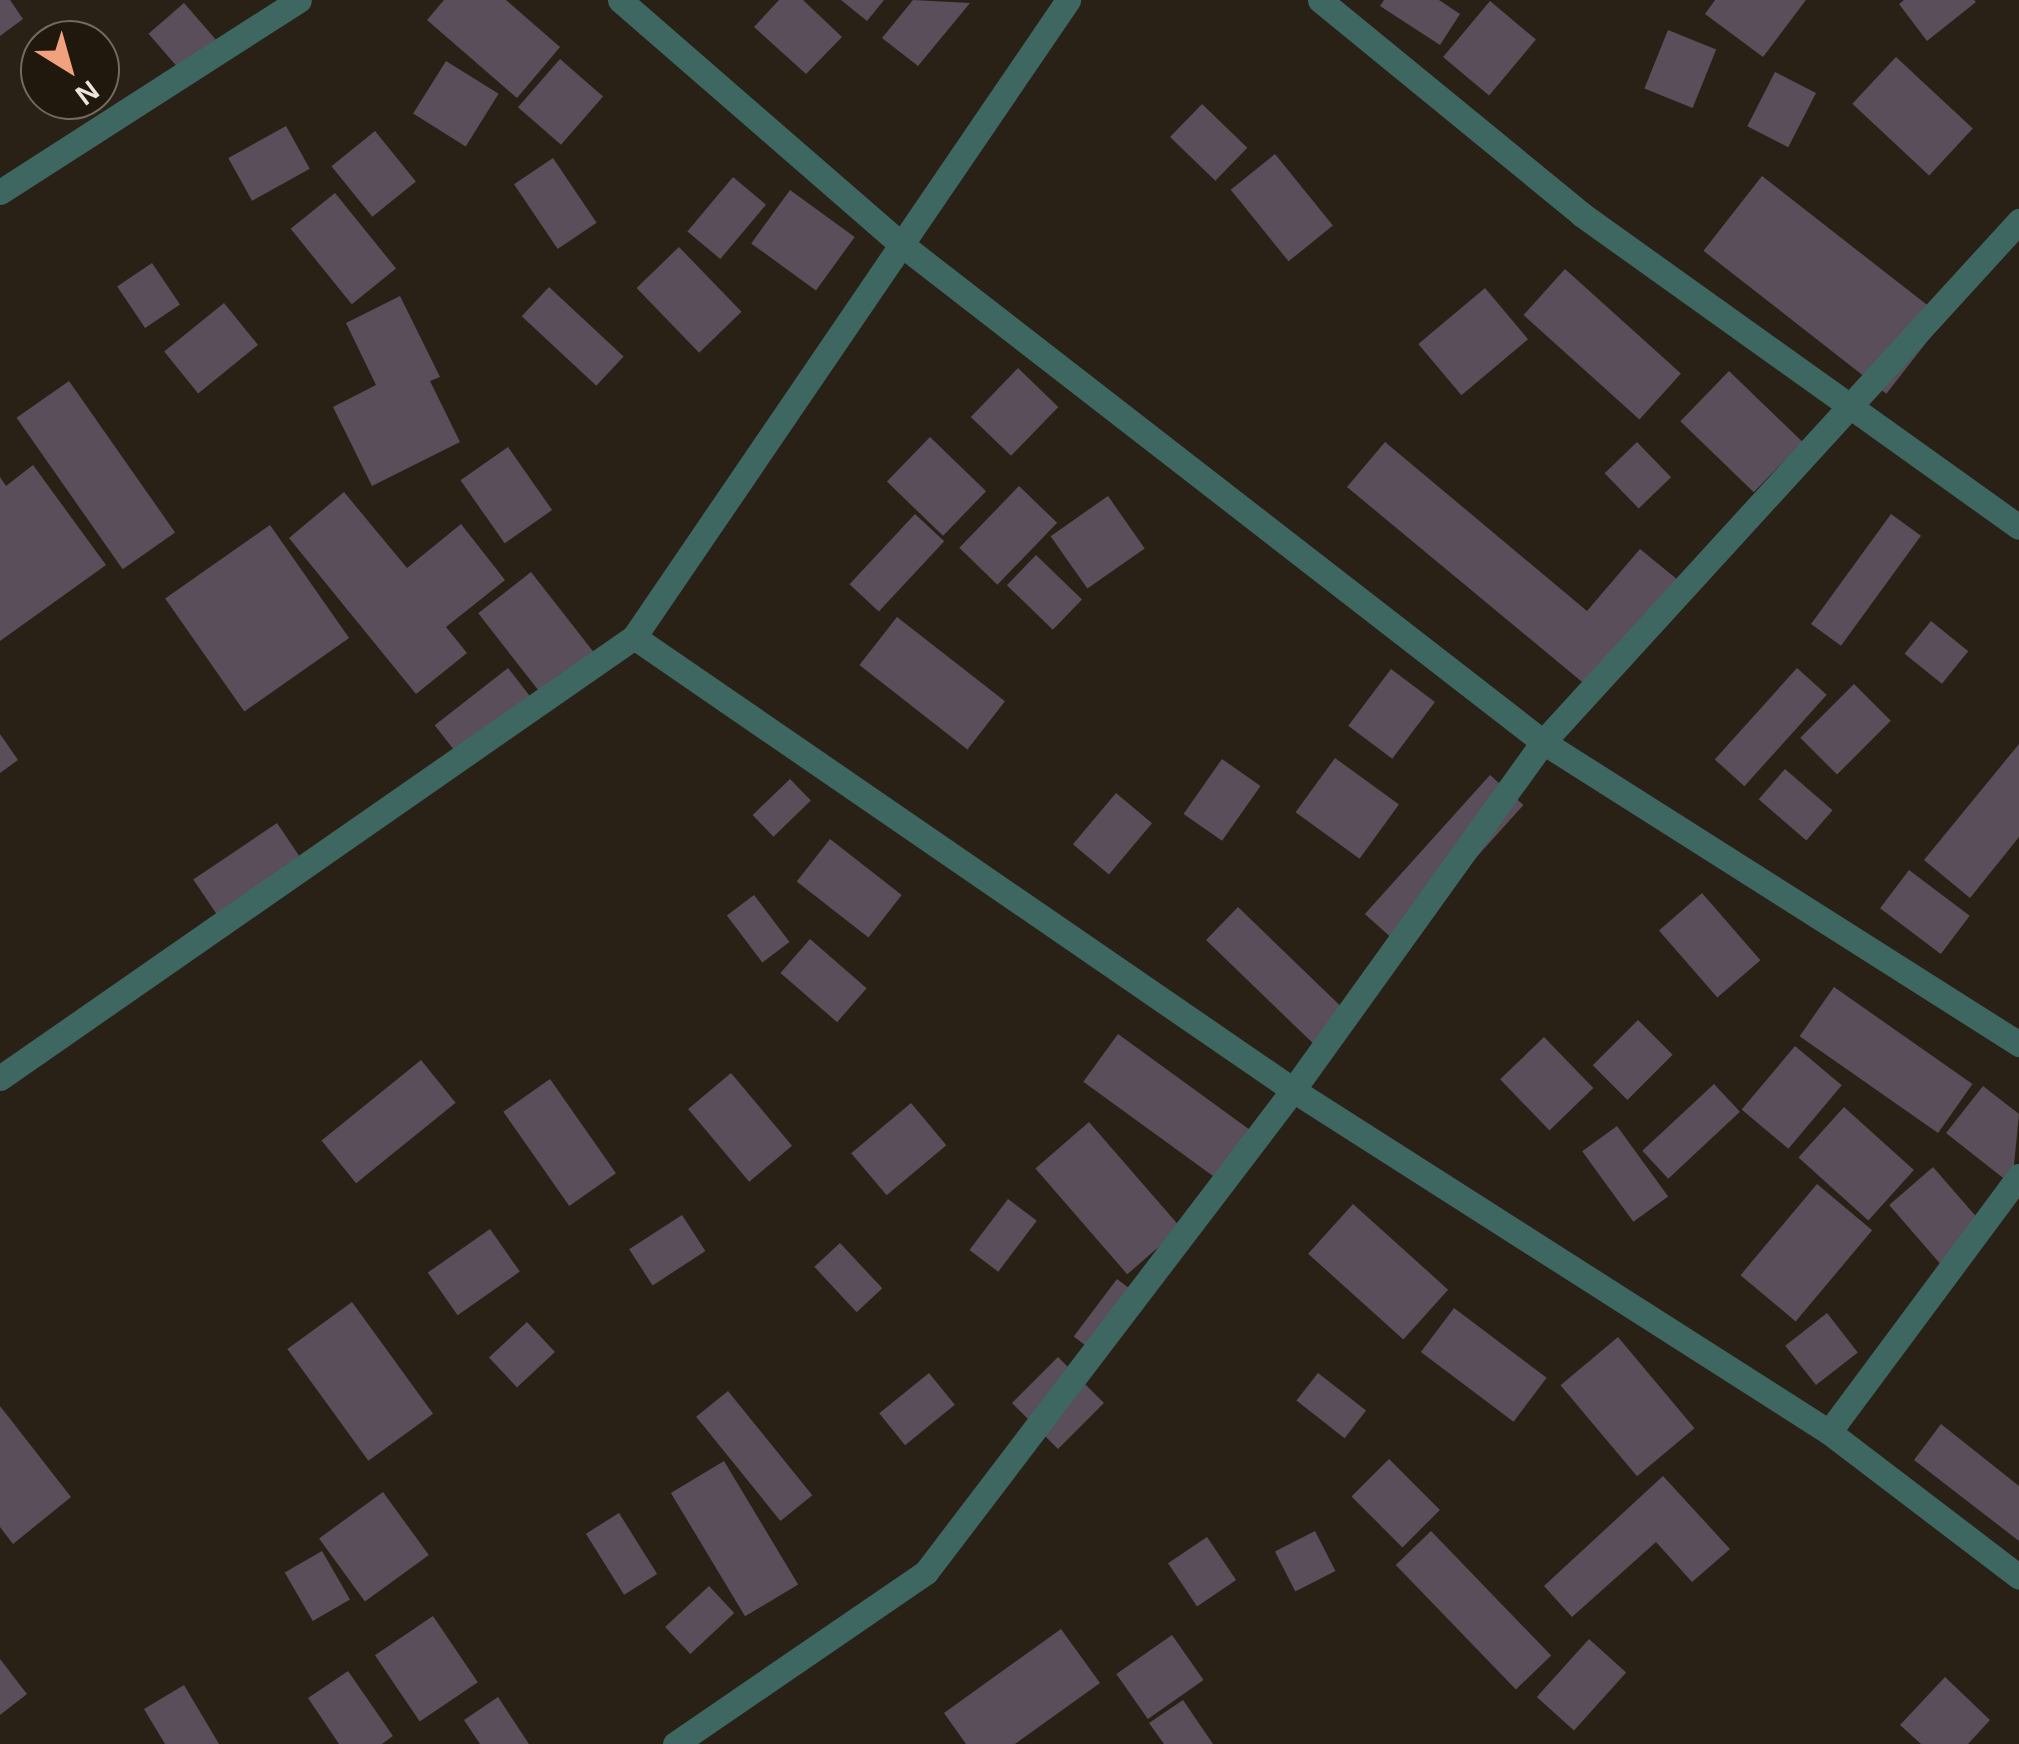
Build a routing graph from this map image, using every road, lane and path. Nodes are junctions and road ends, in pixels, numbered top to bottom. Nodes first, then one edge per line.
1 (299, 0) edge
2 (620, 0) edge
3 (1068, 0) edge
4 (1320, 0) edge
5 (0, 192) edge
6 (2019, 221) edge
7 (902, 244) junction
8 (1844, 406) junction
9 (2019, 527) edge
10 (634, 637) junction
11 (1543, 742) junction
12 (2019, 1044) edge
13 (0, 1078) edge
14 (1293, 1090) junction
15 (2019, 1176) edge
16 (1829, 1432) junction
17 (2019, 1577) edge
18 (675, 1744) edge

1 - 5 street
2 - 7 street
3 - 7 street
4 - 8 street
6 - 8 street
7 - 10 street
7 - 11 street
8 - 9 street
8 - 11 street
10 - 13 street
10 - 14 street
11 - 12 street
11 - 14 street
14 - 16 street
14 - 18 street
15 - 16 street
16 - 17 street

